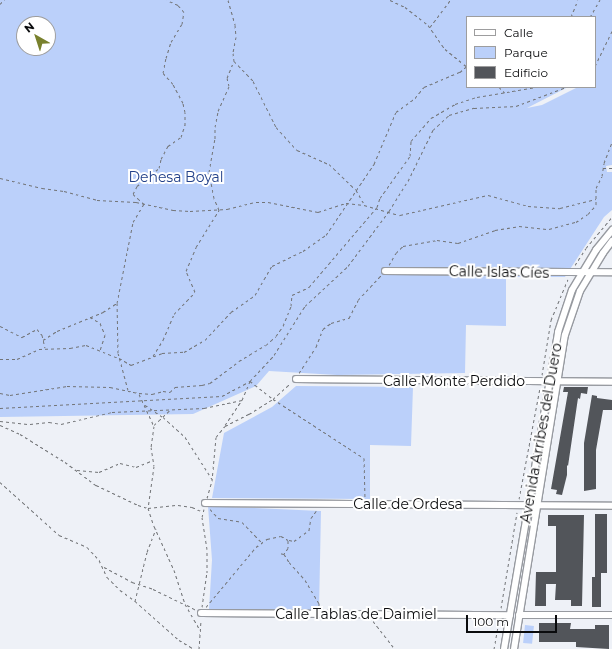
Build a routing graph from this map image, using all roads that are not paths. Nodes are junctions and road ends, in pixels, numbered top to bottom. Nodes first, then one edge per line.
1 (612, 230) edge
2 (612, 241) edge
3 (385, 271) road end
4 (582, 272) junction
5 (591, 272) junction
6 (612, 272) edge
7 (296, 379) road end
8 (550, 381) junction
9 (558, 381) junction
10 (612, 382) edge
11 (205, 503) road end
12 (529, 505) junction
13 (537, 505) junction
14 (612, 506) edge
15 (201, 613) road end
16 (510, 615) junction
17 (519, 615) junction
18 (612, 615) edge
19 (504, 649) edge
20 (514, 649) edge

1 - 4 street, Avenida Arribes del Duero
2 - 5 street, Avenida Arribes del Duero
3 - 4 street, Calle Islas Cíes
4 - 5 street, Calle Islas Cíes
4 - 8 street, Avenida Arribes del Duero
5 - 6 street, Calle Islas Cíes
5 - 9 street, Avenida Arribes del Duero
7 - 8 street, Calle Monte Perdido
8 - 9 street, Calle Monte Perdido
8 - 12 street, Avenida Arribes del Duero
9 - 10 street, Calle Monte Perdido
9 - 13 street, Avenida Arribes del Duero
11 - 12 street, Calle de Ordesa
12 - 13 street, Calle de Ordesa
12 - 16 street, Avenida Arribes del Duero
13 - 14 street, Calle de Ordesa
13 - 17 street, Avenida Arribes del Duero
15 - 16 street, Calle Tablas de Daimiel
16 - 19 street, Avenida Arribes del Duero
17 - 18 street
17 - 20 street, Avenida Arribes del Duero

